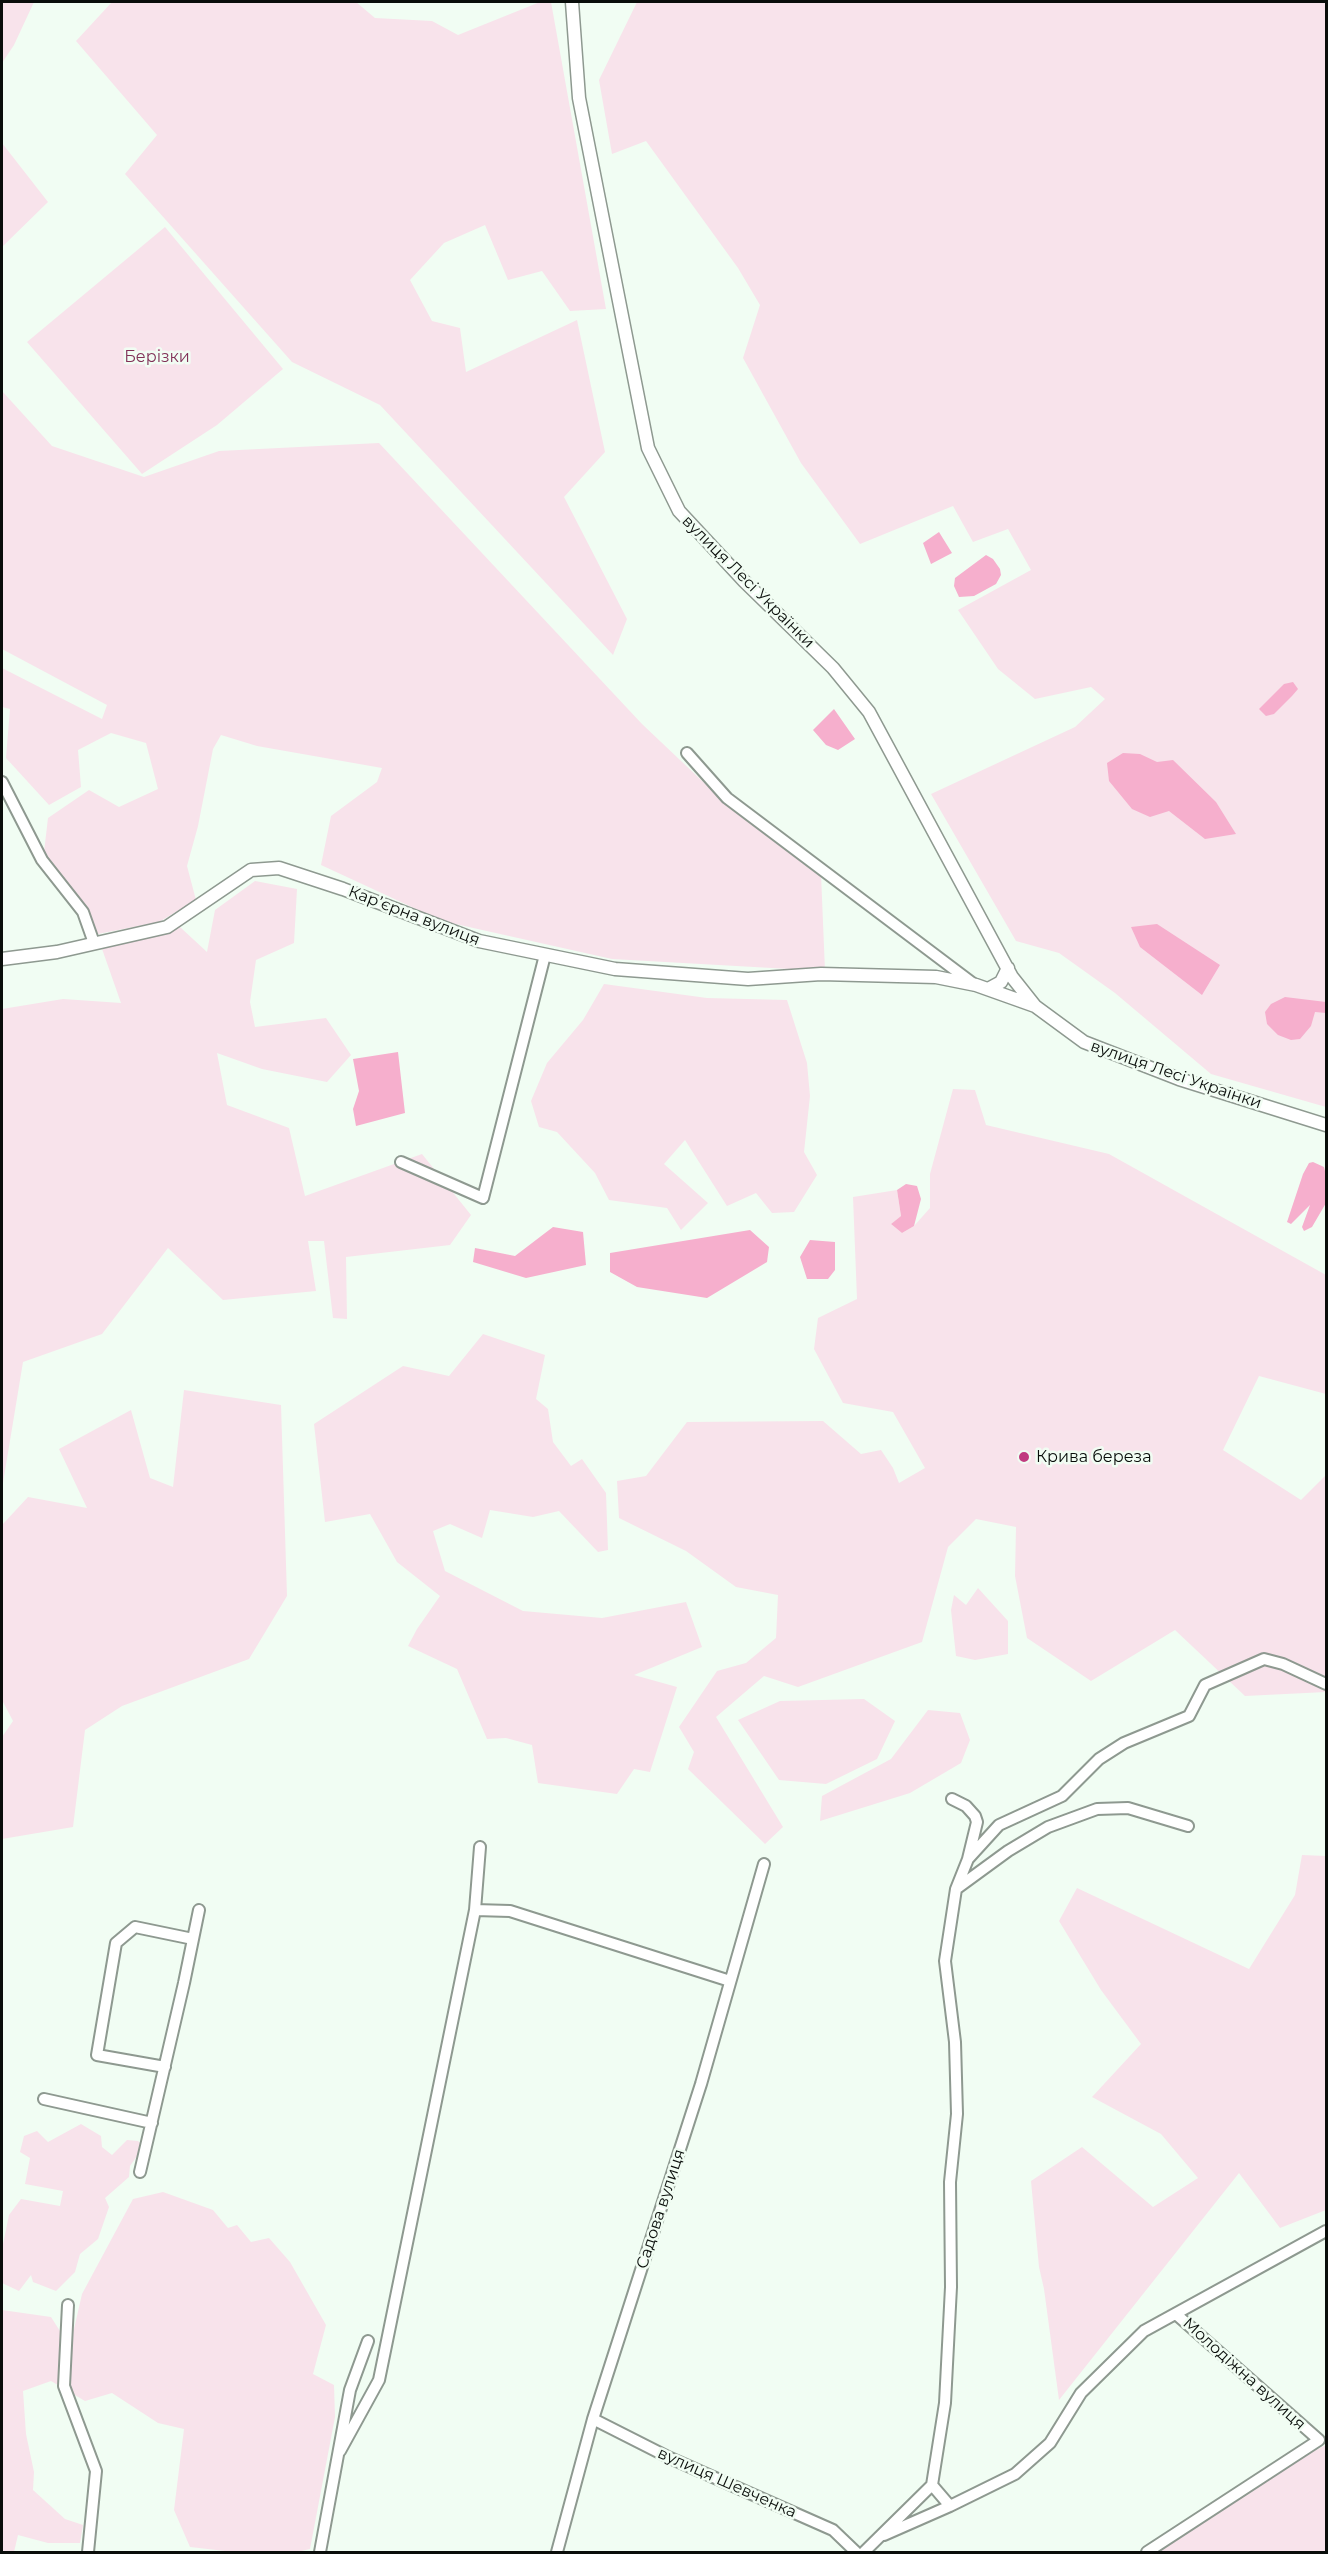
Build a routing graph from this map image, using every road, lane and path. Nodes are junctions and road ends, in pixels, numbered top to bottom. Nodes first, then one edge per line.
1 (572, 2) edge
2 (687, 753) dead end
3 (2, 782) edge
4 (94, 943) junction
5 (545, 955) junction
6 (2, 959) edge
7 (1008, 968) junction
8 (834, 974) joint
9 (982, 987) junction
10 (1035, 1006) junction
11 (1326, 1125) edge
12 (400, 1162) dead end
13 (1326, 1684) edge
14 (952, 1799) dead end
15 (1188, 1826) dead end
16 (480, 1847) dead end
17 (968, 1859) junction
18 (764, 1864) dead end
19 (956, 1889) junction
20 (198, 1910) dead end
21 (475, 1910) junction
22 (193, 1939) junction
23 (730, 1981) junction
24 (165, 2067) junction
25 (44, 2099) dead end
26 (152, 2123) junction
27 (140, 2172) dead end
28 (1326, 2232) edge
29 (68, 2305) dead end
30 (1177, 2314) junction
31 (368, 2342) dead end
32 (593, 2419) junction
33 (340, 2451) junction
34 (932, 2485) junction
35 (950, 2506) junction
36 (881, 2536) junction
37 (88, 2553) edge
38 (320, 2553) edge
39 (557, 2553) edge
40 (856, 2553) edge
41 (864, 2553) edge
42 (1147, 2553) edge

1 - 7 street, вулиця Лесі Українки
2 - 9 street
3 - 4 street
4 - 5 street, Карʼєрна вулиця
4 - 6 street, Карʼєрна вулиця
5 - 8 street, Карʼєрна вулиця
5 - 12 street
7 - 9 street
7 - 10 street, вулиця Лесі Українки
8 - 9 street, вулиця Лесі Українки
9 - 10 street, вулиця Лесі Українки
10 - 11 street, вулиця Лесі Українки
13 - 17 street
14 - 17 street
15 - 19 street
16 - 21 street
17 - 19 street
18 - 23 street, Садова вулиця
19 - 34 street
20 - 22 street
21 - 23 street
21 - 33 street
22 - 24 street
22 - 24 street
23 - 32 street, Садова вулиця
24 - 26 street
25 - 26 street
26 - 27 street
28 - 30 street, Молодіжна вулиця
29 - 37 street
30 - 35 street, Молодіжна вулиця
30 - 42 street, Молодіжна вулиця
31 - 33 street
32 - 39 street, Садова вулиця
32 - 40 street, вулиця Шевченка
33 - 38 street
34 - 35 street
34 - 36 street
35 - 36 street, Молодіжна вулиця
36 - 41 street

